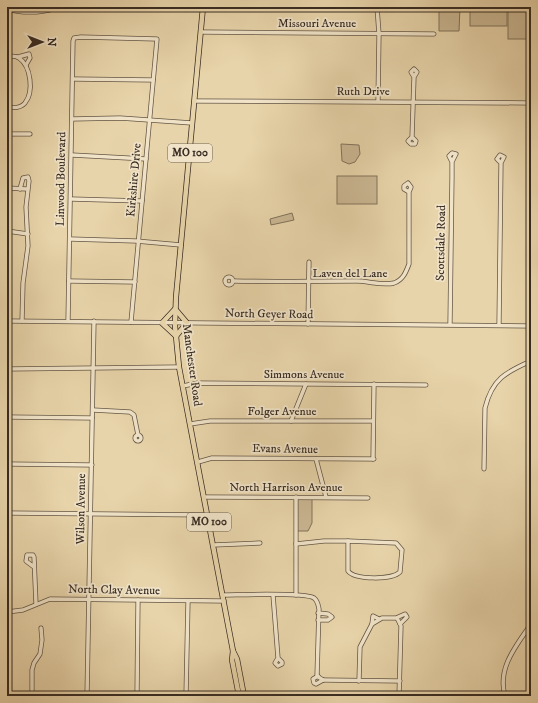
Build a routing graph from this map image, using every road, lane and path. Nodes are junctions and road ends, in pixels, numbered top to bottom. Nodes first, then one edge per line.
1 (54, 7) edge
2 (203, 7) edge
3 (377, 7) edge
4 (7, 9) edge
5 (201, 32) junction
6 (379, 34) junction
7 (434, 34) dead end
8 (157, 39) joint
9 (7, 56) edge
10 (18, 57) junction
11 (26, 66) junction
12 (414, 77) dead end
13 (73, 79) junction
14 (153, 80) junction
15 (195, 101) junction
16 (378, 101) junction
17 (413, 102) junction
18 (531, 103) edge
19 (7, 107) edge
20 (72, 119) junction
21 (150, 120) junction
22 (192, 124) junction
23 (7, 134) edge
24 (30, 134) dead end
25 (412, 136) dead end
26 (72, 155) junction
27 (146, 159) junction
28 (452, 162) dead end
29 (501, 163) dead end
30 (7, 188) edge
31 (20, 189) junction
32 (27, 189) junction
33 (409, 192) dead end
34 (71, 199) junction
35 (142, 201) junction
36 (7, 231) edge
37 (28, 234) junction
38 (70, 239) junction
39 (139, 242) junction
40 (181, 245) junction
41 (309, 262) dead end
42 (69, 281) junction
43 (135, 282) junction
44 (233, 282) dead end
45 (309, 283) junction
46 (175, 309) junction
47 (7, 321) edge
48 (22, 321) junction
49 (68, 321) junction
50 (94, 321) junction
51 (131, 322) junction
52 (162, 323) junction
53 (175, 323) junction
54 (187, 323) junction
55 (308, 324) junction
56 (450, 324) junction
57 (499, 325) junction
58 (531, 326) edge
59 (176, 336) junction
60 (531, 361) edge
61 (94, 367) junction
62 (180, 367) junction
63 (7, 369) edge
64 (306, 384) junction
65 (374, 384) junction
66 (426, 385) dead end
67 (183, 386) junction
68 (92, 410) junction
69 (7, 417) edge
70 (92, 418) junction
71 (291, 421) junction
72 (373, 422) junction
73 (190, 424) junction
74 (138, 435) dead end
75 (316, 460) junction
76 (198, 462) junction
77 (7, 464) edge
78 (92, 465) junction
79 (484, 469) dead end
80 (296, 497) junction
81 (326, 497) junction
82 (204, 498) junction
83 (368, 498) dead end
84 (7, 513) edge
85 (91, 514) junction
86 (207, 515) junction
87 (348, 541) junction
88 (260, 543) dead end
89 (296, 544) junction
90 (213, 545) junction
91 (34, 566) dead end
92 (223, 595) junction
93 (273, 595) junction
94 (296, 595) junction
95 (89, 598) junction
96 (138, 600) junction
97 (188, 600) junction
98 (224, 601) junction
99 (36, 604) junction
100 (7, 612) edge
101 (318, 613) junction
102 (397, 618) junction
103 (318, 620) junction
104 (400, 624) junction
105 (531, 624) edge
106 (41, 628) dead end
107 (233, 651) junction
108 (278, 658) dead end
109 (318, 676) junction
110 (323, 680) junction
111 (359, 681) junction
112 (400, 682) junction
113 (505, 695) edge
114 (32, 696) edge
115 (87, 696) edge
116 (137, 696) edge
117 (186, 696) edge
118 (239, 696) edge
119 (244, 696) edge
120 (400, 696) edge
121 (498, 696) edge

1 - 4 street
2 - 5 main road, Manchester Road / MO 100
3 - 6 street
5 - 6 street, Missouri Avenue
5 - 15 main road, Manchester Road / MO 100
6 - 7 street, Missouri Avenue
6 - 16 street
8 - 13 street, Linwood Boulevard
8 - 14 street, Kirkshire Drive
9 - 10 street
10 - 11 street
10 - 11 street
11 - 19 street
12 - 17 street
13 - 14 street
13 - 20 street, Linwood Boulevard
14 - 21 street, Kirkshire Drive
15 - 16 street, Ruth Drive
15 - 22 main road, Manchester Road / MO 100
16 - 17 street, Ruth Drive
17 - 18 street, Ruth Drive
17 - 25 street
20 - 21 street
20 - 26 street, Linwood Boulevard
21 - 22 street
21 - 27 street, Kirkshire Drive
22 - 40 main road, Manchester Road / MO 100
23 - 24 street
26 - 27 street
26 - 34 street, Linwood Boulevard
27 - 35 street, Kirkshire Drive
28 - 56 street, Scottsdale Road
29 - 57 street
30 - 31 street
31 - 32 street
31 - 32 street
32 - 37 street
33 - 45 street, Laven del Lane
34 - 35 street
34 - 38 street, Linwood Boulevard
35 - 39 street, Kirkshire Drive
36 - 37 street
37 - 48 street
38 - 39 street
38 - 42 street, Linwood Boulevard
39 - 40 street
39 - 43 street, Kirkshire Drive
40 - 46 main road, Manchester Road / MO 100
41 - 45 street
42 - 43 street
42 - 49 street, Linwood Boulevard
43 - 51 street, Kirkshire Drive
44 - 45 street, Laven del Lane
45 - 55 street
46 - 52 main road
46 - 53 main road, Manchester Road / MO 100
46 - 54 main road
47 - 48 street, North Geyer Road
48 - 49 street, North Geyer Road
49 - 50 street, North Geyer Road
50 - 51 street, North Geyer Road
50 - 61 street, Wilson Avenue
51 - 52 street, North Geyer Road
52 - 53 street, North Geyer Road
52 - 59 main road
53 - 54 street, North Geyer Road
53 - 59 main road, Manchester Road / MO 100
54 - 55 street, North Geyer Road
54 - 59 main road
55 - 56 street, North Geyer Road
56 - 57 street, North Geyer Road
57 - 58 street, North Geyer Road
59 - 62 main road, Manchester Road / MO 100
60 - 79 street
61 - 62 street
61 - 63 street
61 - 68 street, Wilson Avenue
62 - 67 main road, Manchester Road / MO 100
64 - 65 street, Simmons Avenue
64 - 67 street, Simmons Avenue
64 - 71 street
65 - 66 street, Simmons Avenue
65 - 72 street
67 - 73 main road, Manchester Road / MO 100
68 - 70 street, Wilson Avenue
68 - 74 street
69 - 70 street
70 - 78 street, Wilson Avenue
71 - 72 street, Folger Avenue
71 - 73 street, Folger Avenue
72 - 75 street, Evans Avenue
73 - 76 main road, Manchester Road / MO 100
75 - 76 street, Evans Avenue
75 - 81 street
76 - 82 main road, Manchester Road / MO 100
77 - 78 street
78 - 85 street, Wilson Avenue
80 - 81 street, North Harrison Avenue
80 - 82 street, North Harrison Avenue
80 - 89 street
81 - 83 street, North Harrison Avenue
82 - 86 main road, Manchester Road / MO 100
84 - 85 street
85 - 86 street
85 - 95 street, Wilson Avenue
86 - 90 main road, Manchester Road / MO 100
87 - 87 street
87 - 89 street
88 - 90 street
89 - 94 street
90 - 92 main road, Manchester Road / MO 100
91 - 99 street
92 - 93 street
92 - 98 main road, Manchester Road / MO 100
93 - 94 street
93 - 108 street
94 - 101 street
95 - 96 street, North Clay Avenue
95 - 99 street, North Clay Avenue
95 - 115 street, Wilson Avenue
96 - 97 street, North Clay Avenue
96 - 116 street
97 - 98 street, North Clay Avenue
97 - 117 street
98 - 107 main road, Manchester Road / MO 100
99 - 100 street, North Clay Avenue
101 - 103 street
101 - 103 street
102 - 104 street
102 - 104 street
102 - 111 street
103 - 109 street
104 - 112 street
105 - 113 street
106 - 114 street
107 - 118 main road, Manchester Road / MO 100
107 - 119 main road, Manchester Road / MO 100
109 - 110 street
109 - 110 street
110 - 111 street
111 - 112 street
112 - 120 street
113 - 121 main road

